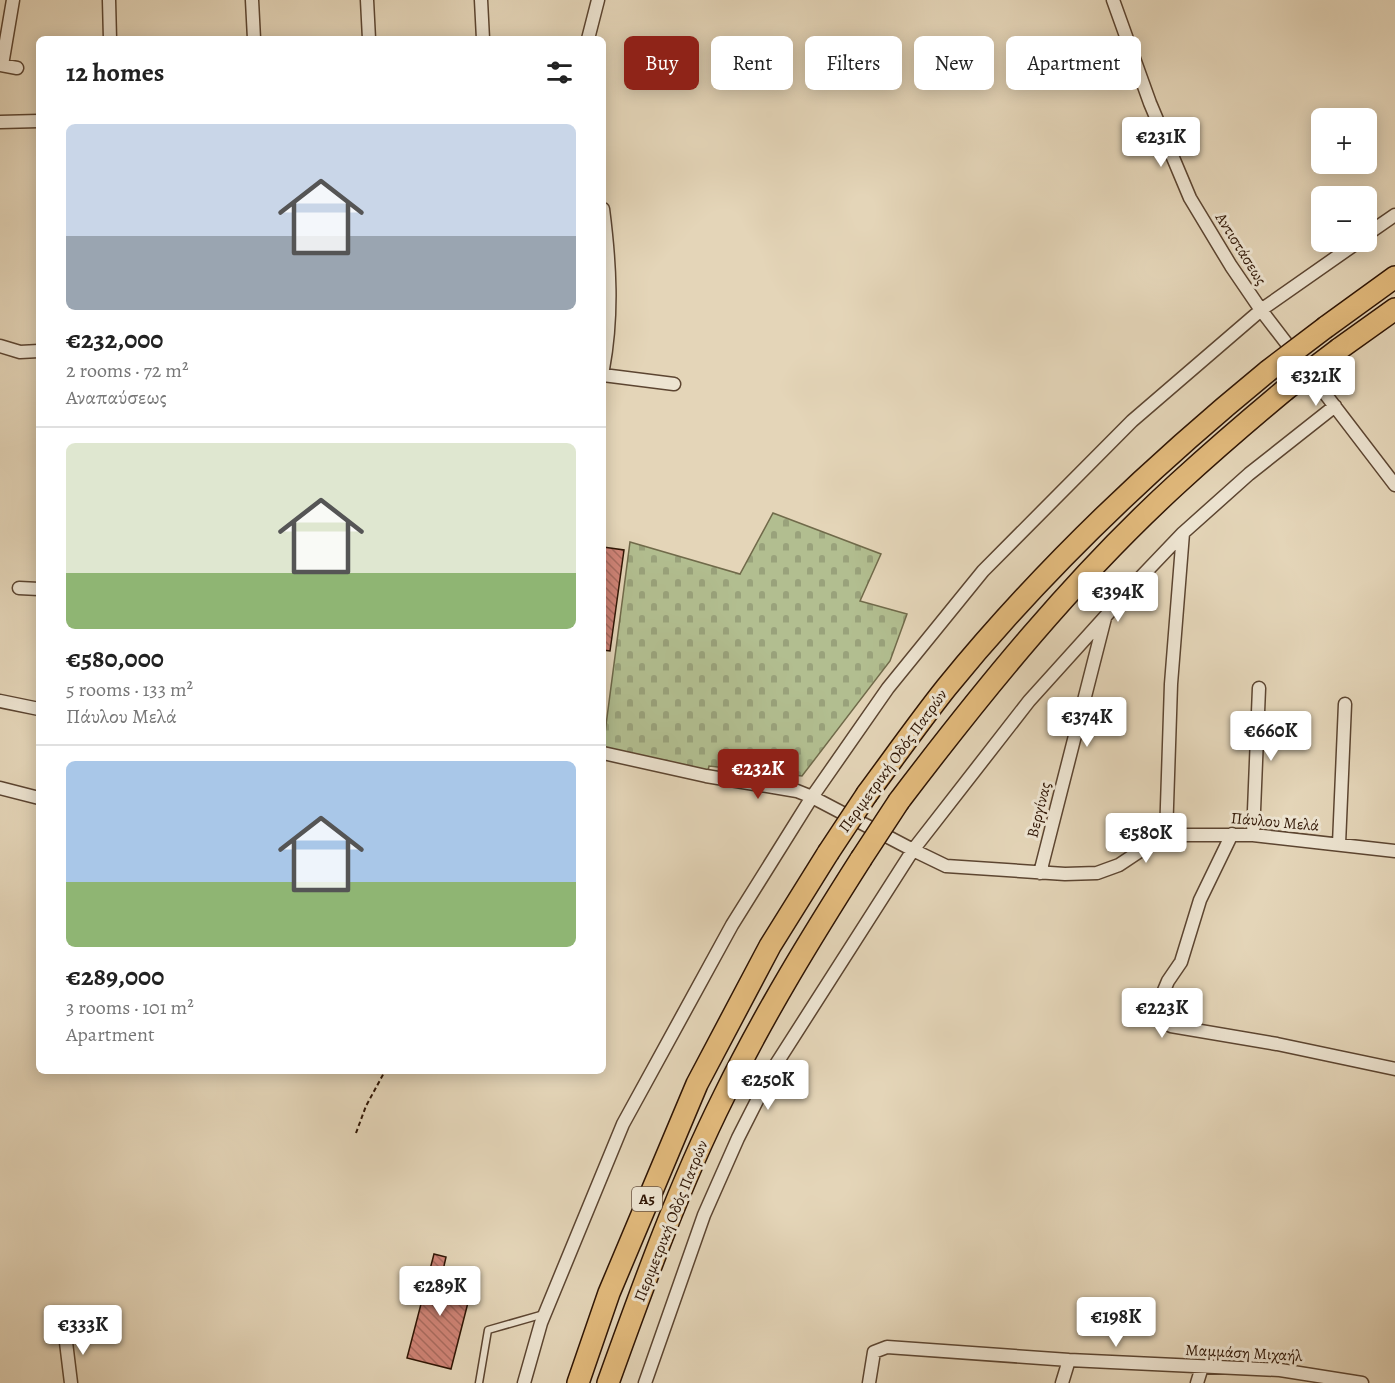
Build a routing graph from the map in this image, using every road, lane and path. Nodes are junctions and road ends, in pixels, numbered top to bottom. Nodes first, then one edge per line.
1 (13, 0) edge
2 (109, 0) edge
3 (252, 0) edge
4 (367, 0) edge
5 (481, 0) edge
6 (598, 0) edge
7 (1113, 0) edge
8 (110, 36) edge
9 (254, 36) edge
10 (369, 36) edge
11 (483, 36) edge
12 (589, 36) edge
13 (1, 65) edge
14 (17, 68) dead end
15 (36, 121) edge
16 (0, 122) edge
17 (1395, 215) edge
18 (1377, 227) edge
19 (606, 243) edge
20 (1344, 252) edge
21 (1395, 277) edge
22 (1395, 309) edge
23 (1261, 310) junction
24 (0, 346) edge
25 (36, 351) edge
26 (606, 355) edge
27 (606, 375) edge
28 (674, 384) dead end
29 (1335, 406) junction
30 (1393, 479) edge
31 (1183, 533) junction
32 (19, 588) dead end
33 (36, 590) edge
34 (1106, 615) junction
35 (1259, 688) dead end
36 (0, 701) edge
37 (1345, 704) dead end
38 (36, 708) edge
39 (606, 754) edge
40 (0, 788) edge
41 (36, 797) edge
42 (812, 797) junction
43 (1232, 834) junction
44 (1253, 835) junction
45 (1166, 836) junction
46 (1339, 844) junction
47 (913, 850) junction
48 (1395, 851) edge
49 (1040, 873) junction
50 (1395, 1069) edge
51 (383, 1074) edge
52 (356, 1133) dead end
53 (545, 1314) junction
54 (65, 1334) dead end
55 (1069, 1360) junction
56 (1202, 1367) junction
57 (1333, 1380) edge
58 (71, 1383) edge
59 (479, 1383) edge
60 (524, 1383) edge
61 (578, 1383) edge
62 (608, 1383) edge
63 (645, 1383) edge
64 (869, 1383) edge
65 (1062, 1383) edge
66 (1197, 1383) edge
67 (1362, 1383) edge

1 - 13 street
2 - 8 street
3 - 9 street
4 - 10 street
5 - 11 street
6 - 12 street
7 - 23 street, Αντιστάσεως
13 - 14 street
15 - 16 street
17 - 18 street
19 - 26 street
20 - 23 street
21 - 61 highway, Περιμετρική Οδός Πατρών / Α5, bridge
22 - 62 highway, Περιμετρική Οδός Πατρών / Α5, bridge
23 - 29 street, Αντιστάσεως
23 - 42 street
24 - 25 street
27 - 28 street
29 - 30 street, Αντιστάσεως
29 - 31 street
31 - 34 street
31 - 45 street
32 - 33 street
34 - 47 street
34 - 49 street, Βεργίνας
35 - 44 street
36 - 38 street
37 - 46 street
39 - 42 street, Πάυλου Μελά
40 - 41 street
42 - 47 street, Πάυλου Μελά
42 - 53 street
43 - 44 street, Πάυλου Μελά
43 - 45 street, Πάυλου Μελά
43 - 50 street
44 - 46 street, Πάυλου Μελά
45 - 49 street, Πάυλου Μελά
46 - 48 street, Πάυλου Μελά
47 - 49 street, Πάυλου Μελά
47 - 63 street
51 - 52 path
53 - 59 lane
53 - 60 street
54 - 58 street
55 - 56 street, Μαμμάση Μιχαήλ
55 - 64 street, Μαμμάση Μιχαήλ
55 - 65 street
56 - 57 street, Μαμμάση Μιχαήλ
56 - 66 street
57 - 67 street, Μαμμάση Μιχαήλ

